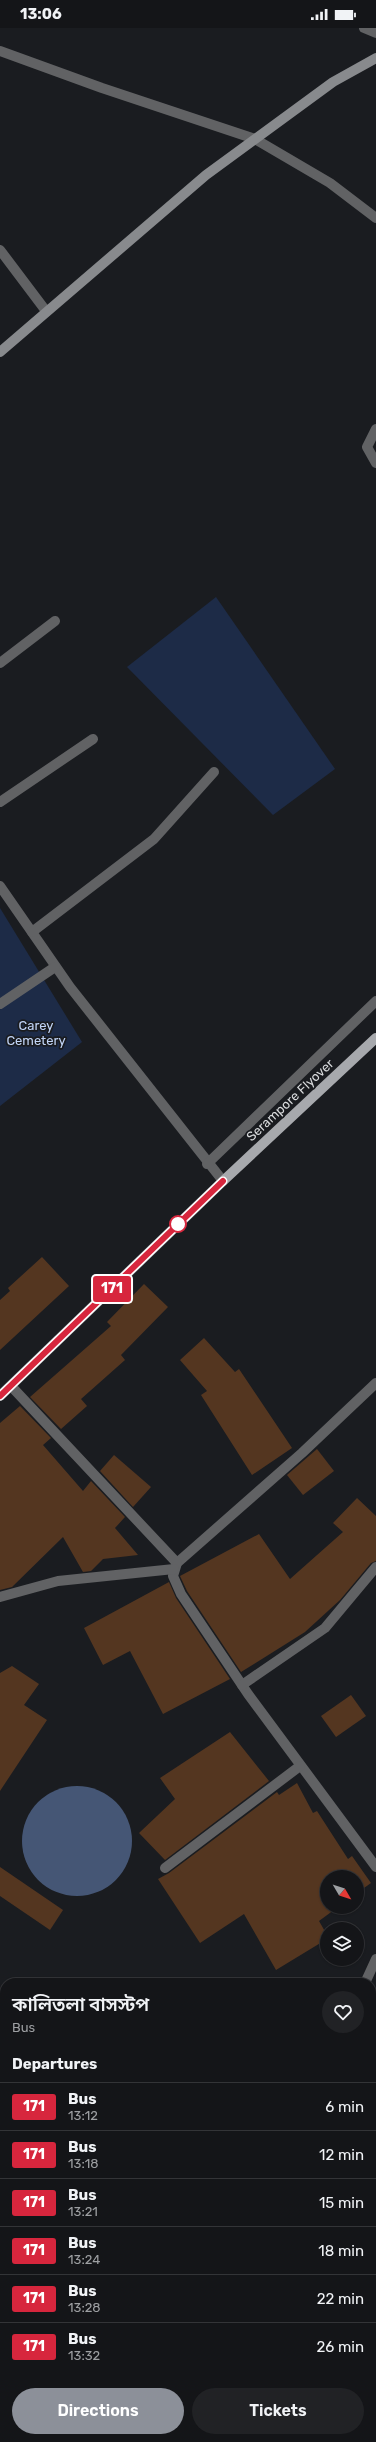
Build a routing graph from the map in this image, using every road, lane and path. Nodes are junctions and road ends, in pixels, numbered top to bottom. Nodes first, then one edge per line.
1 (364, 28) edge
2 (376, 33) edge
3 (0, 51) edge
4 (376, 58) edge
5 (255, 139) junction
6 (376, 218) edge
7 (0, 250) edge
8 (46, 311) junction
9 (0, 352) edge
10 (376, 429) edge
11 (376, 463) edge
12 (55, 621) dead end
13 (0, 663) edge
14 (94, 739) dead end
15 (214, 772) dead end
16 (0, 802) edge
17 (0, 886) edge
18 (32, 932) junction
19 (55, 967) junction
20 (376, 1002) edge
21 (0, 1004) edge
22 (376, 1038) edge
23 (207, 1164) junction
24 (223, 1181) junction
25 (376, 1383) edge
26 (11, 1386) junction
27 (0, 1396) edge
28 (176, 1566) junction
29 (376, 1566) edge
30 (0, 1597) edge
31 (242, 1685) junction
32 (300, 1766) junction
33 (376, 1867) edge
34 (165, 1868) dead end
35 (376, 1960) edge
36 (367, 1978) edge

1 - 2 street
3 - 5 street
4 - 5 street
5 - 6 street
5 - 8 street
7 - 8 street
8 - 9 street
10 - 11 street
12 - 13 street
14 - 16 street
15 - 18 street
17 - 18 street
18 - 19 street
19 - 21 street
19 - 23 street
20 - 23 street
22 - 24 main road, Serampore Flyover
23 - 24 street
24 - 26 main road, Serampore Flyover
25 - 28 street
26 - 27 main road, Serampore Flyover
26 - 28 street
28 - 30 street
28 - 31 street
29 - 31 street
31 - 32 street
32 - 33 street
32 - 34 street
35 - 36 street

